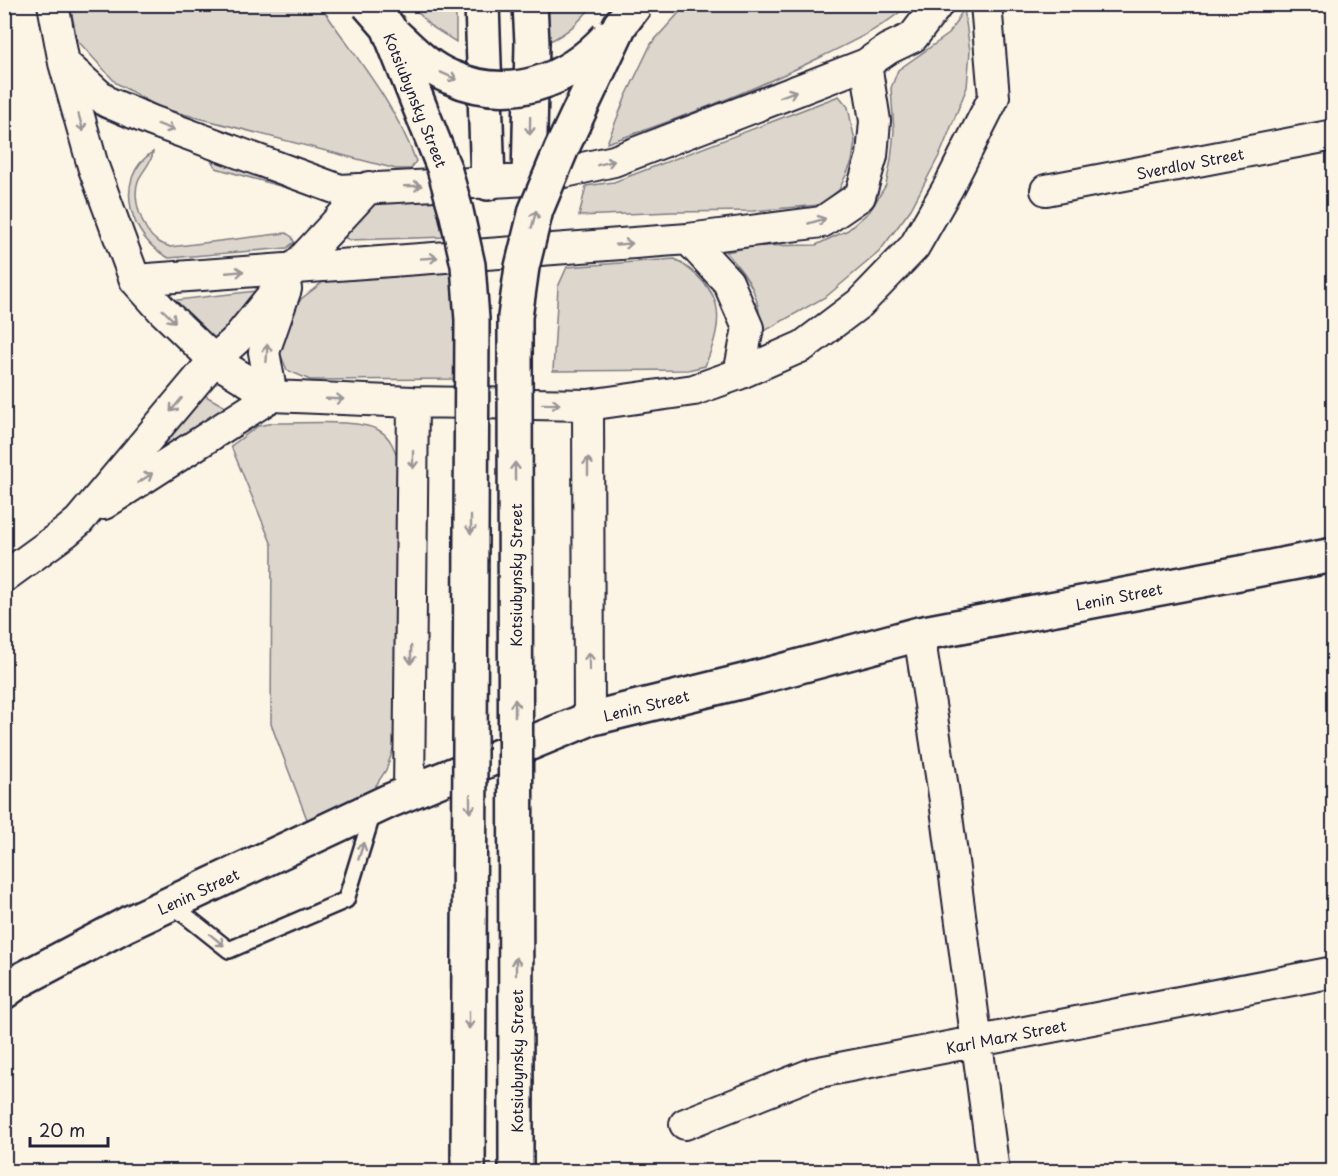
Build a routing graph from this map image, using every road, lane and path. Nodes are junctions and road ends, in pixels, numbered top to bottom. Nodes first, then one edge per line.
1 (53, 4) edge
2 (482, 4) edge
3 (530, 4) edge
4 (938, 4) edge
5 (986, 4) edge
6 (628, 11) edge
7 (378, 12) edge
8 (64, 63) junction
9 (866, 64) junction
10 (1334, 135) edge
11 (529, 180) junction
12 (488, 183) junction
13 (369, 187) junction
14 (1046, 190) dead end
15 (688, 239) junction
16 (295, 267) junction
17 (135, 280) junction
18 (214, 360) junction
19 (740, 374) junction
20 (272, 396) junction
21 (414, 402) junction
22 (588, 405) junction
23 (79, 520) junction
24 (1334, 555) edge
25 (4, 577) edge
26 (919, 634) junction
27 (589, 720) junction
28 (409, 794) junction
29 (374, 808) junction
30 (171, 904) junction
31 (1334, 972) edge
32 (4, 992) edge
33 (976, 1042) junction
34 (685, 1124) dead end
35 (468, 1172) edge
36 (516, 1172) edge
37 (994, 1172) edge

1 - 8 street
2 - 12 street
3 -> 11 street
4 - 9 street
5 - 19 street
7 -> 6 street, bridge
36 -> 6 street, Kotsiubynsky Street, bridge
7 -> 35 street, Kotsiubynsky Street, bridge
8 -> 13 street
8 -> 17 street
11 -> 9 street
15 -> 9 street
10 - 14 street, Sverdlov Street
11 - 12 street
13 -> 12 street
13 - 16 street
16 -> 15 street
15 - 19 street
17 -> 16 street
16 - 18 street
20 -> 16 street
17 -> 18 street
18 - 20 street
18 -> 23 street
19 - 22 street
20 -> 21 street
23 -> 20 street
21 -> 22 street
21 -> 28 street
27 -> 22 street
23 - 25 street
24 - 26 street, Lenin Street
26 - 27 street, Lenin Street
26 - 33 street
27 - 28 street, Lenin Street
28 - 29 street, Lenin Street
29 - 30 street, Lenin Street
30 -> 29 lane
30 - 32 street, Lenin Street
31 - 33 street, Karl Marx Street
33 - 34 street, Karl Marx Street
33 - 37 street

